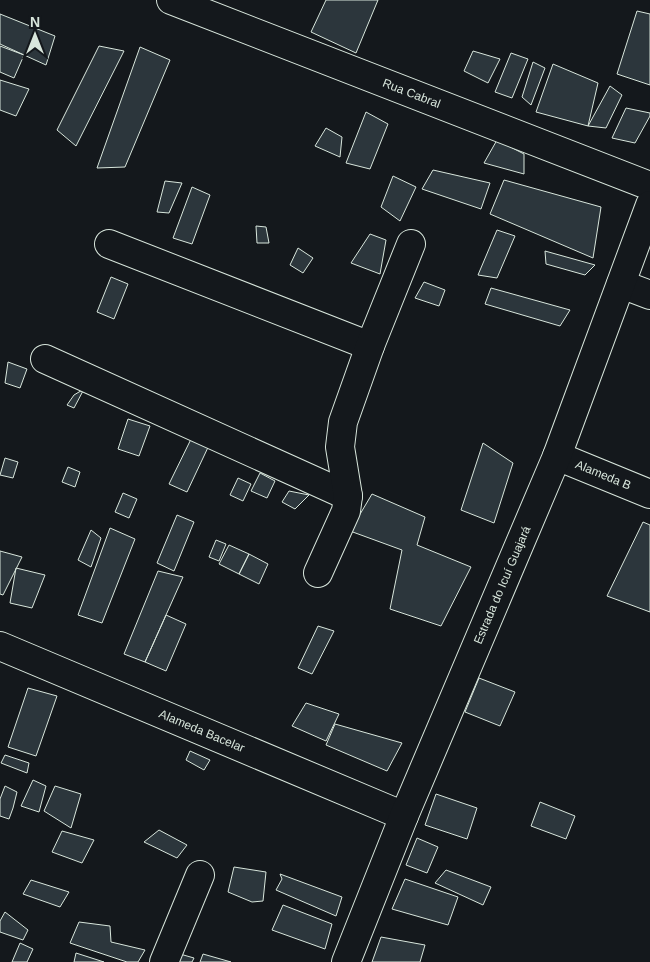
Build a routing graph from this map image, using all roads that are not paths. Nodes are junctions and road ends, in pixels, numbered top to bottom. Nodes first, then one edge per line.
1 (172, 0) edge
2 (650, 186) edge
3 (650, 205) edge
4 (109, 244) dead end
5 (411, 244) dead end
6 (621, 284) junction
7 (650, 295) edge
8 (370, 346) junction
9 (45, 359) dead end
10 (557, 456) junction
11 (650, 494) edge
12 (348, 496) junction
13 (318, 573) dead end
14 (0, 646) edge
15 (404, 816) junction
16 (200, 875) dead end
17 (164, 962) edge
18 (346, 962) edge

1 - 2 street, Rua Cabral
3 - 6 street, Estrada do Icuí Guajará
4 - 8 street
5 - 8 street
6 - 7 street
6 - 10 street, Estrada do Icuí Guajará
8 - 12 street
9 - 12 street
10 - 11 street, Alameda B
10 - 15 street, Estrada do Icuí Guajará
12 - 13 street
14 - 15 street, Alameda Bacelar
15 - 18 street, Estrada do Icuí Guajará
16 - 17 street

